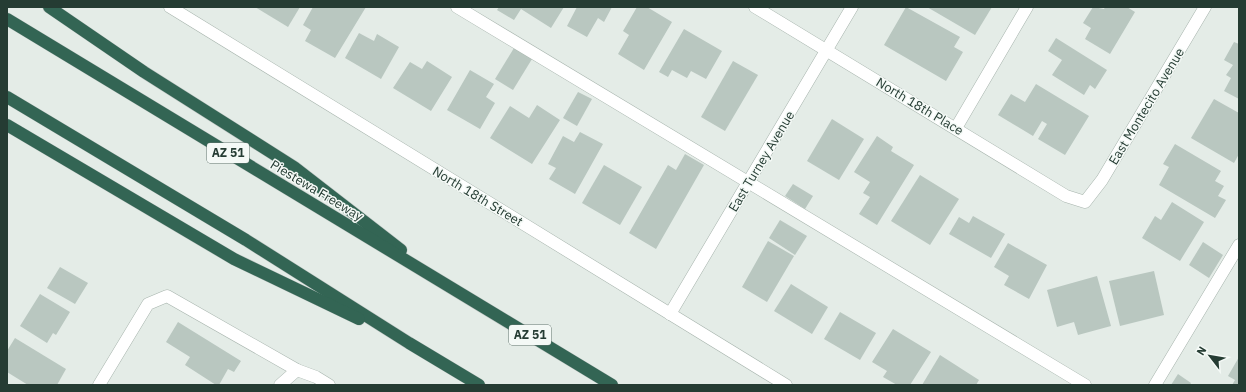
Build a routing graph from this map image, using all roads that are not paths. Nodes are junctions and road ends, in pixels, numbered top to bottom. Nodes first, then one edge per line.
1 (49, 7) edge
2 (170, 7) edge
3 (457, 7) edge
4 (755, 7) edge
5 (852, 7) edge
6 (1027, 7) edge
7 (1205, 7) edge
8 (7, 19) edge
9 (827, 50) junction
10 (7, 97) edge
11 (7, 125) edge
12 (956, 128) junction
13 (749, 182) junction
14 (1085, 202) joint
15 (1239, 245) edge
16 (448, 286) junction
17 (670, 314) junction
18 (409, 343) junction
19 (296, 370) junction
20 (100, 385) edge
21 (280, 385) edge
22 (329, 385) edge
23 (479, 385) edge
24 (612, 385) edge
25 (786, 385) edge
26 (1085, 385) edge
27 (1155, 385) edge

1 - 16 highway
2 - 17 street, North 18th Street
3 - 13 street
4 - 9 street, North 18th Place
5 - 9 street, East Turney Avenue
6 - 12 street
7 - 14 street, East Montecito Avenue
8 - 16 highway, Piestewa Freeway / AZ 51
9 - 12 street, North 18th Place
9 - 13 street, East Turney Avenue
10 - 18 highway
11 - 18 highway
12 - 14 street, North 18th Place
13 - 17 street, East Turney Avenue
13 - 26 street
15 - 27 street
16 - 24 highway, Piestewa Freeway / AZ 51
17 - 25 street, North 18th Street
18 - 23 highway
19 - 20 street
19 - 21 street
19 - 22 street

